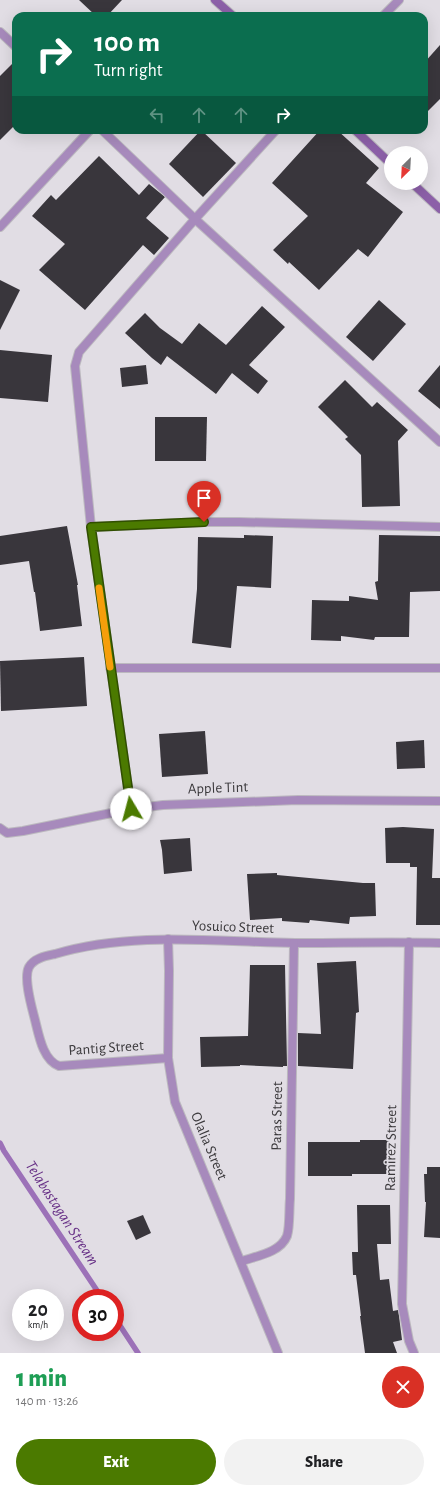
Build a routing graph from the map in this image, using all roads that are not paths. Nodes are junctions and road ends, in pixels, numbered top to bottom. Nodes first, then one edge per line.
1 (216, 0) edge
2 (398, 0) edge
3 (229, 12) edge
4 (387, 12) edge
5 (0, 32) edge
6 (12, 43) edge
7 (86, 134) edge
8 (106, 134) edge
9 (272, 134) edge
10 (359, 134) edge
11 (384, 157) edge
12 (420, 190) edge
13 (440, 209) edge
14 (195, 219) junction
15 (0, 227) edge
16 (440, 442) edge
17 (91, 527) junction
18 (440, 527) edge
19 (110, 668) junction
20 (440, 668) edge
21 (440, 801) edge
22 (131, 809) junction
23 (0, 828) edge
24 (168, 939) junction
25 (409, 942) junction
26 (294, 943) junction
27 (440, 943) edge
28 (29, 966) joint
29 (168, 1058) junction
30 (242, 1261) junction
31 (278, 1353) edge
32 (414, 1353) edge

1 - 3 street
2 - 4 street
5 - 6 street
7 - 15 street
8 - 14 street
9 - 14 street
10 - 11 street
12 - 13 street
14 - 16 street
14 - 17 street
17 - 18 street
17 - 19 street
19 - 20 street
19 - 22 street
21 - 22 street, Apple Tint
22 - 23 street, Apple Tint
24 - 26 street, Yosuico Street
24 - 28 street, Yosuico Street
24 - 29 street, Olalia Street
25 - 26 street, Yosuico Street
25 - 27 street, Yosuico Street
25 - 32 street, Ramirez Street
26 - 30 street, Paras Street
28 - 29 street, Pantig Street
29 - 30 street, Olalia Street
30 - 31 street, Olalia Street

